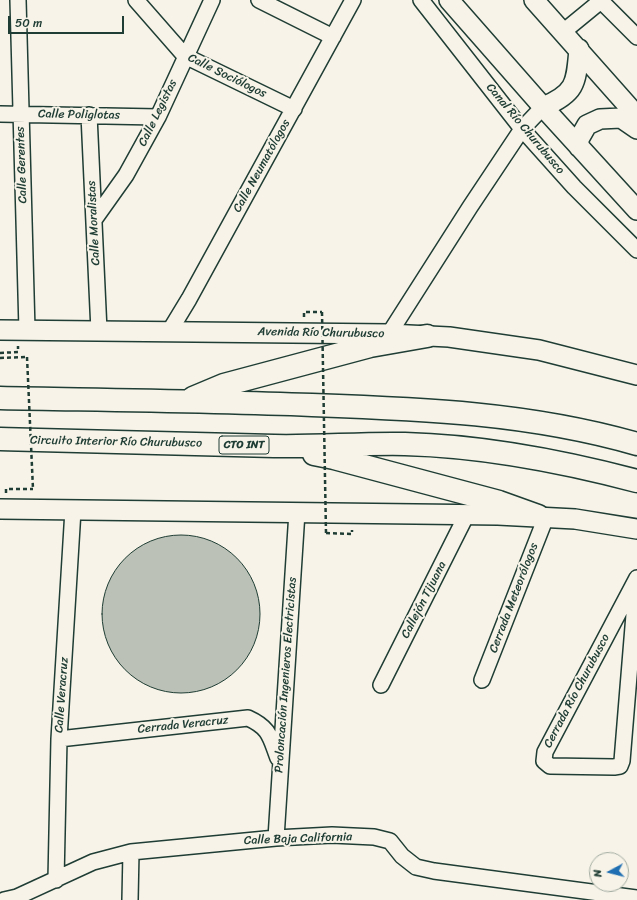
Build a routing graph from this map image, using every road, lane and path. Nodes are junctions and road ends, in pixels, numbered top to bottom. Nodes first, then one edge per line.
1 (18, 0) edge
2 (136, 0) edge
3 (212, 0) edge
4 (259, 0) edge
5 (353, 0) edge
6 (421, 0) edge
7 (449, 0) edge
8 (534, 0) edge
9 (601, 0) edge
10 (563, 32) junction
11 (333, 37) junction
12 (637, 37) edge
13 (579, 49) junction
14 (185, 56) junction
15 (543, 107) junction
16 (294, 109) junction
17 (0, 114) edge
18 (21, 114) junction
19 (89, 115) junction
20 (637, 116) edge
21 (158, 117) junction
22 (522, 129) junction
23 (637, 129) edge
24 (579, 146) junction
25 (637, 210) edge
26 (94, 220) junction
27 (637, 250) edge
28 (304, 312) dead end
29 (0, 330) edge
30 (27, 330) junction
31 (99, 331) junction
32 (169, 332) junction
33 (389, 334) junction
34 (427, 336) junction
35 (0, 358) edge
36 (637, 374) edge
37 (0, 398) edge
38 (185, 401) junction
39 (0, 439) edge
40 (637, 444) edge
41 (276, 446) junction
42 (637, 481) edge
43 (33, 489) dead end
44 (0, 509) edge
45 (73, 510) junction
46 (297, 512) junction
47 (467, 514) junction
48 (542, 516) junction
49 (637, 529) edge
50 (352, 534) dead end
51 (637, 578) edge
52 (482, 680) dead end
53 (381, 685) dead end
54 (59, 739) junction
55 (280, 764) junction
56 (276, 838) junction
57 (131, 852) junction
58 (56, 880) junction
59 (637, 898) edge
60 (4, 900) edge
61 (130, 900) edge

1 - 18 street, Calle Gerentes
2 - 14 street, Calle Sociólogos
3 - 14 street, Calle Legistas
4 - 11 street
5 - 11 street, Calle Neumatólogos
6 - 22 street, Canal Río Churubusco
7 - 15 main road
8 - 10 main road
9 - 10 street
9 - 12 street
10 - 13 main road
11 - 16 street, Calle Neumatólogos
13 - 15 main road
13 - 20 main road
14 - 16 street, Calle Sociólogos
14 - 21 street, Calle Legistas
15 - 22 street
15 - 24 main road
16 - 32 street, Calle Neumatólogos
17 - 18 street, Calle Poliglotas
18 - 19 street, Calle Poliglotas
18 - 30 street, Calle Gerentes
19 - 21 street, Calle Poliglotas
19 - 26 street, Calle Moralistas
21 - 26 street, Calle Legistas
22 - 27 street, Canal Río Churubusco
22 - 33 street
23 - 24 main road
24 - 25 main road
26 - 31 street, Calle Moralistas
28 - 50 path, bridge
29 - 30 main road, Avenida Río Churubusco
30 - 31 main road, Avenida Río Churubusco
31 - 32 main road, Avenida Río Churubusco
32 - 33 main road, Avenida Río Churubusco
33 - 34 main road, Avenida Río Churubusco
34 - 36 main road, Avenida Río Churubusco
34 - 38 highway
35 - 43 path, bridge
37 - 38 highway
38 - 40 highway
39 - 41 highway, Circuito Interior Río Churubusco / CTO INT
41 - 42 highway, Circuito Interior Río Churubusco / CTO INT
41 - 48 highway
44 - 45 main road
45 - 46 main road
45 - 54 street, Calle Veracruz
46 - 47 main road
46 - 55 street, Proloncación Ingenieros Electricistas
47 - 48 main road
47 - 53 street, Callejón Tijuana
48 - 49 main road
48 - 52 street, Cerrada Meteorólogos
51 - 51 street, Cerrada Río Churubusco
54 - 55 street, Cerrada Veracruz
54 - 58 street, Calle Veracruz
55 - 56 street, Proloncación Ingenieros Electricistas
56 - 57 street, Calle Baja California
56 - 59 street, Calle Baja California
57 - 58 street, Calle Baja California
57 - 61 street
58 - 60 street, Calle Baja California

